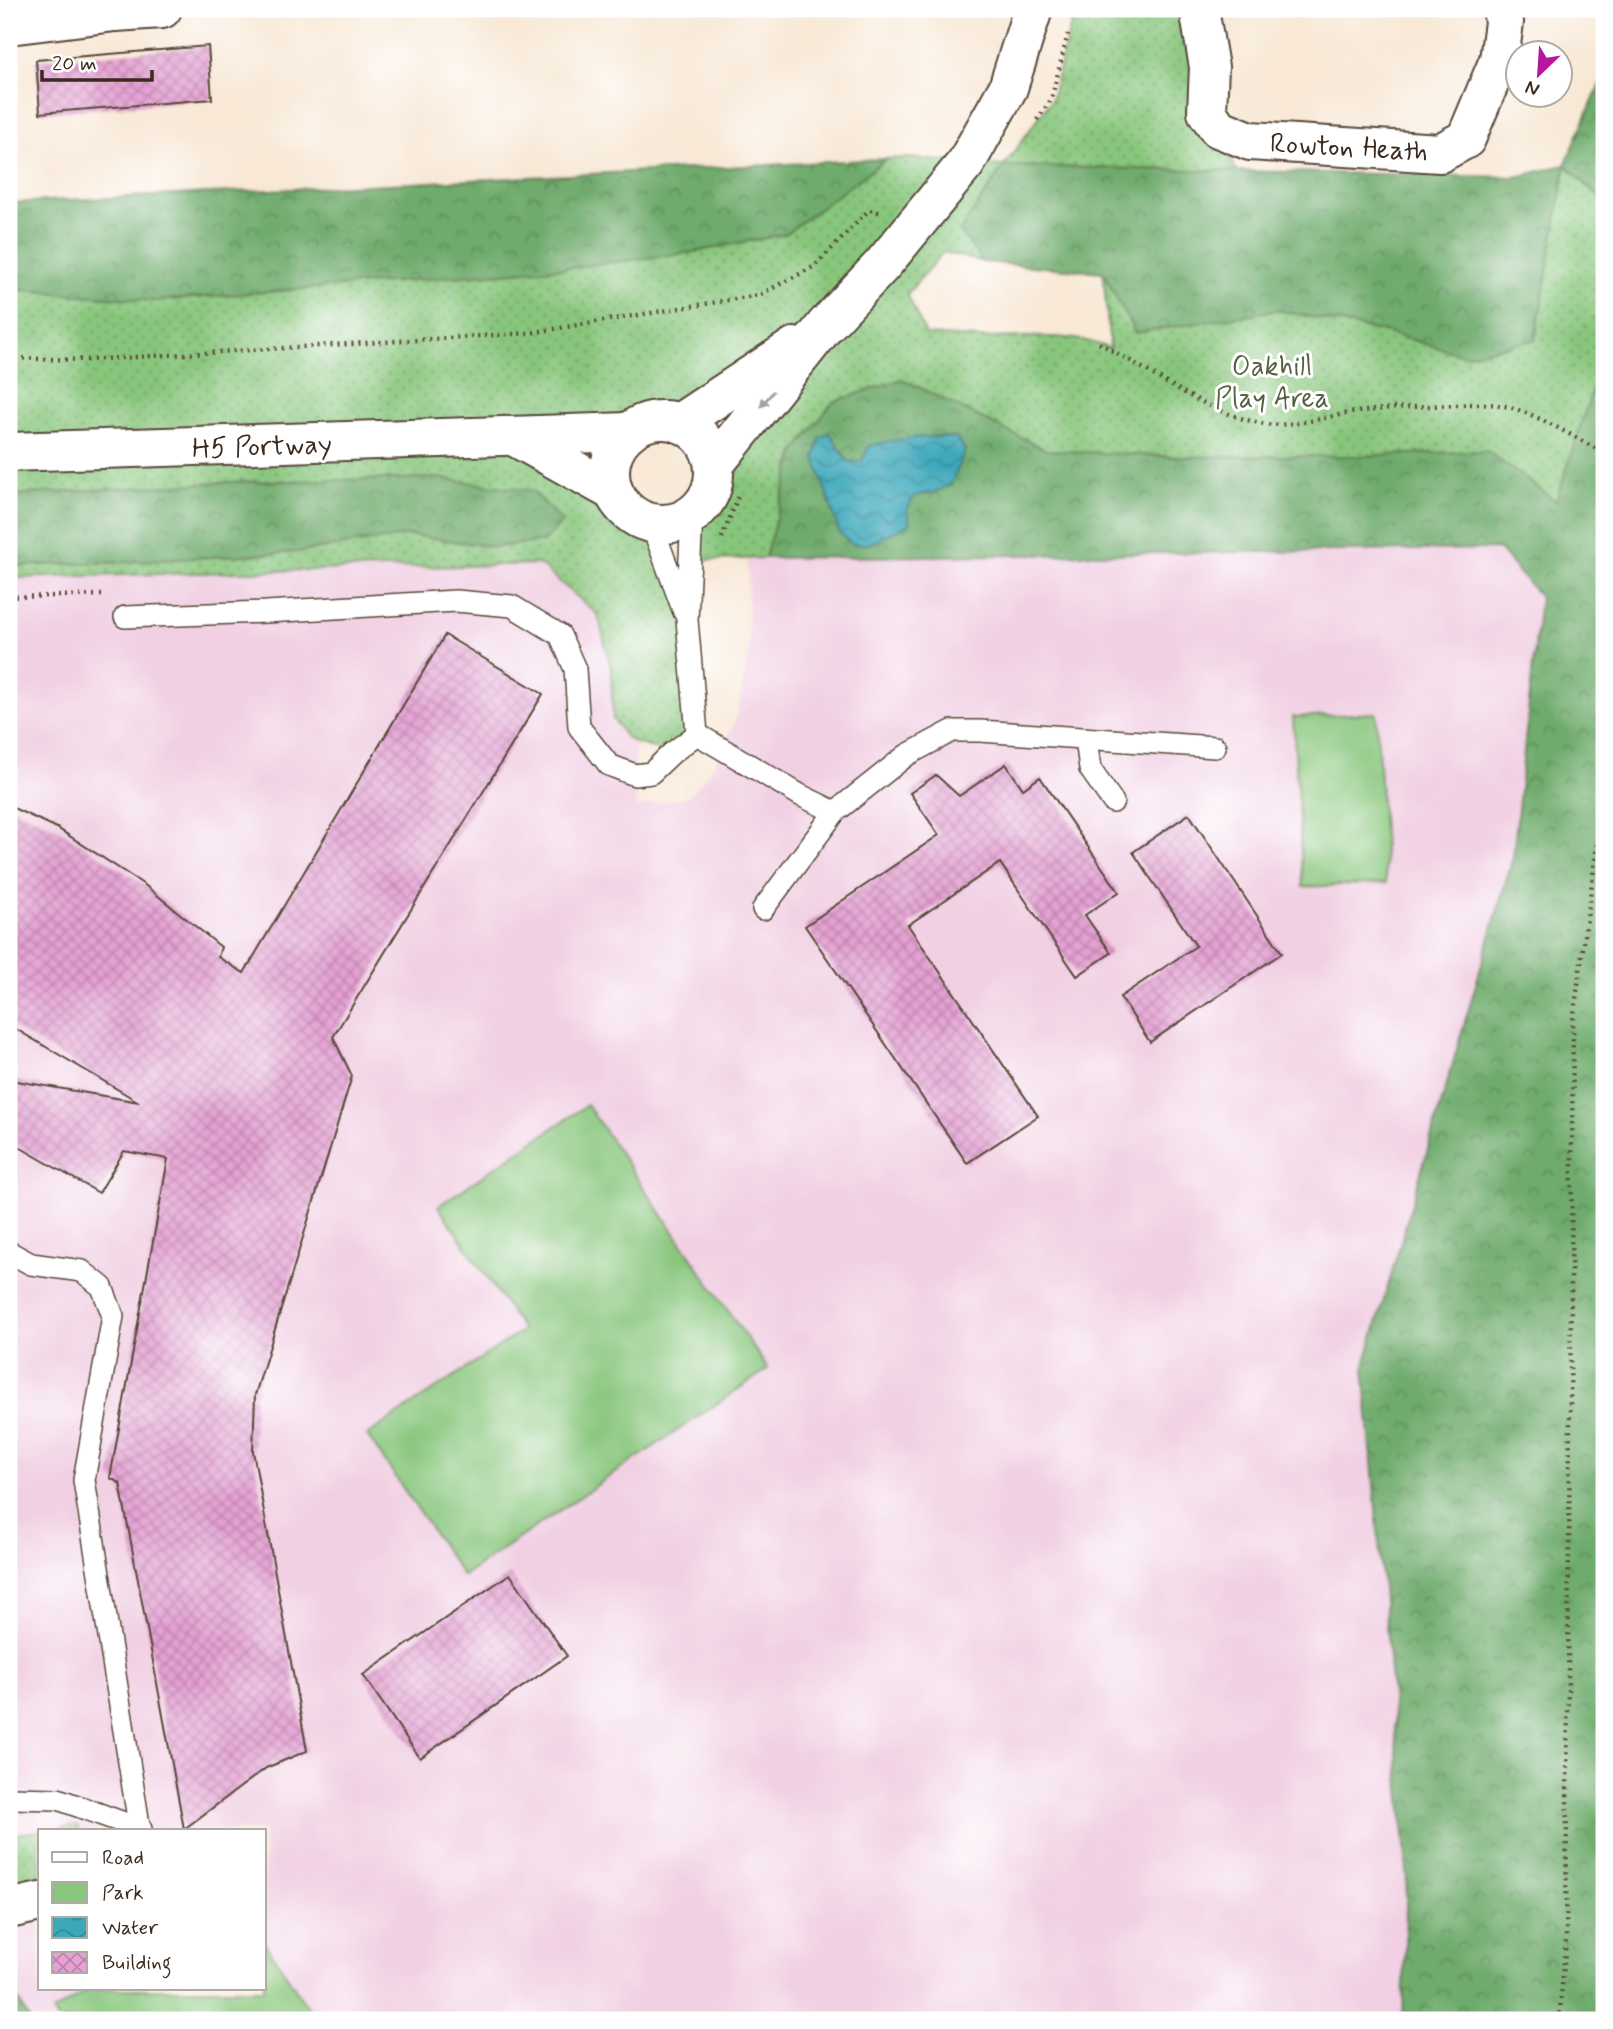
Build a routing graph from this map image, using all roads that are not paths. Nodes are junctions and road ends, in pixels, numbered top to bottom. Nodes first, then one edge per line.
1 (162, 9) edge
2 (1033, 9) edge
3 (1199, 9) edge
4 (1502, 9) edge
5 (115, 11) edge
6 (9, 25) edge
7 (825, 326) junction
8 (679, 423) junction
9 (629, 432) junction
10 (514, 437) junction
11 (9, 452) edge
12 (714, 466) junction
13 (614, 492) junction
14 (692, 515) junction
15 (651, 523) junction
16 (125, 617) dead end
17 (687, 620) junction
18 (697, 734) junction
19 (1086, 739) junction
20 (1215, 747) dead end
21 (1113, 802) dead end
22 (835, 812) junction
23 (763, 909) dead end
24 (9, 1252) edge
25 (9, 1798) edge
26 (137, 1829) edge
27 (140, 1829) edge
28 (38, 1902) edge
29 (9, 1909) edge

1 - 5 street
2 - 7 street
3 - 4 street, Rowton Heath
5 - 6 street
7 - 8 street
7 -> 12 street
8 - 9 street
8 - 12 street
9 - 10 street, H5 Portway
9 - 13 street
10 - 11 street, H5 Portway
10 - 13 street
12 - 14 street
13 - 15 street
14 - 15 street
14 - 17 lane
15 - 17 lane
16 - 18 lane
17 - 18 lane
18 - 22 lane
19 - 20 lane
19 - 21 lane
19 - 22 lane
22 - 23 lane
24 - 27 lane
25 - 26 lane
28 - 29 street

